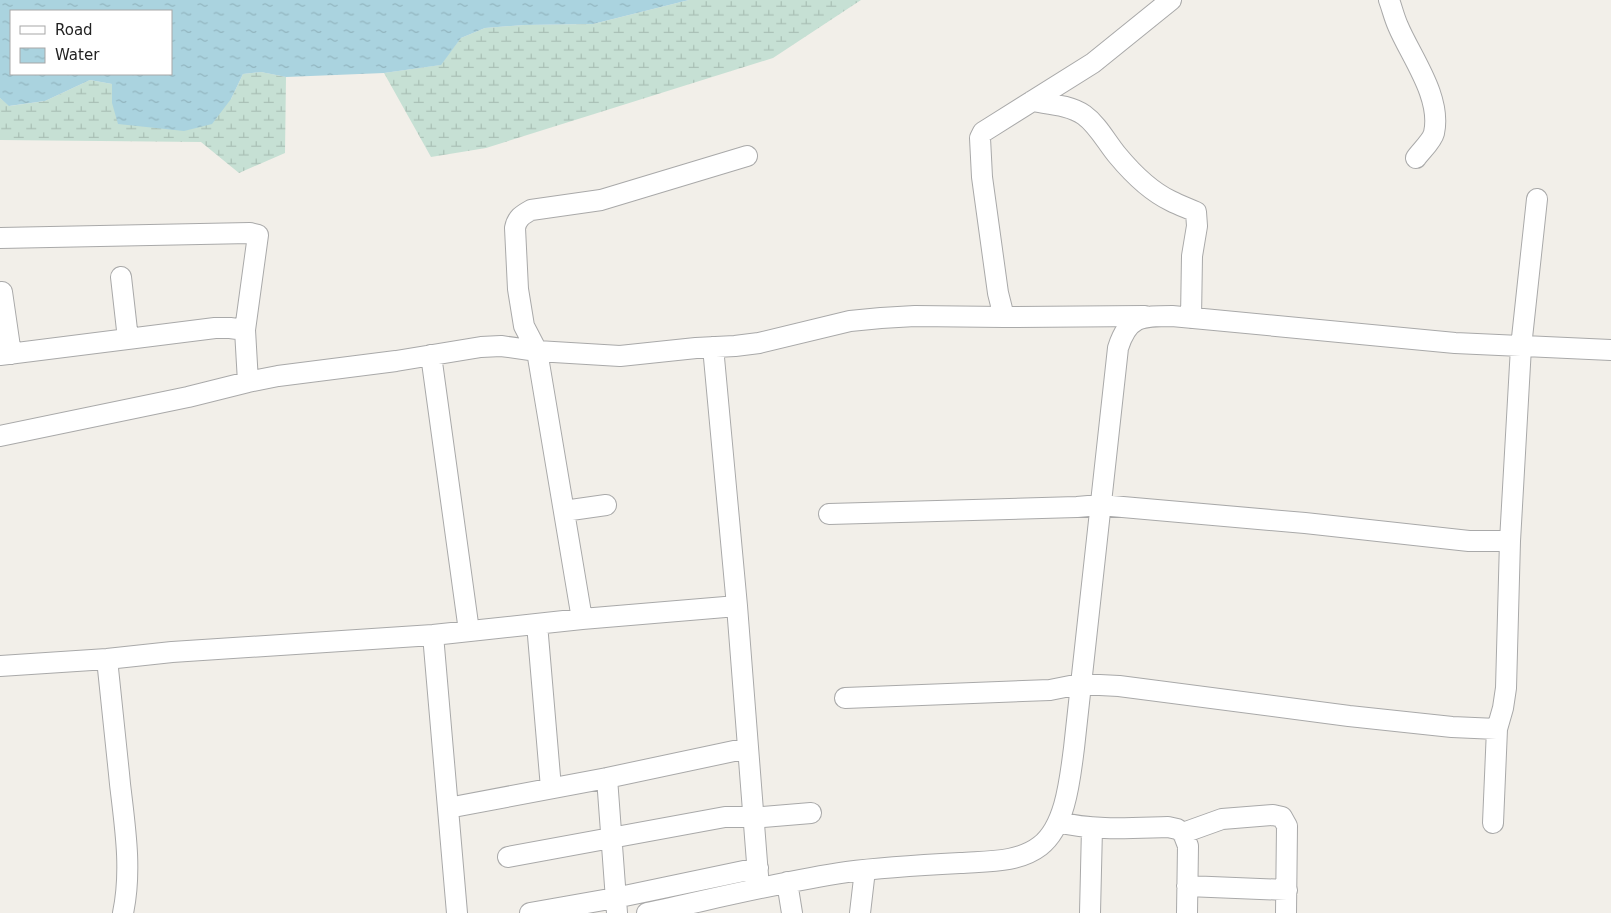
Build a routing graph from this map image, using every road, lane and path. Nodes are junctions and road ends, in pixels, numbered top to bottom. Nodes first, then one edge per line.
1 (1170, 0) edge
2 (1389, 0) edge
3 (1076, 73) junction
4 (1032, 101) junction
5 (1068, 109) junction
6 (747, 156) dead end
7 (1416, 158) dead end
8 (1537, 199) dead end
9 (0, 238) edge
10 (121, 278) dead end
11 (2, 292) dead end
12 (1146, 316) junction
13 (1004, 317) junction
14 (1191, 318) junction
15 (245, 330) junction
16 (128, 339) junction
17 (713, 347) junction
18 (1520, 347) junction
19 (1611, 350) edge
20 (537, 351) junction
21 (6, 354) edge
22 (431, 354) junction
23 (248, 382) junction
24 (0, 436) edge
25 (1100, 505) junction
26 (606, 506) dead end
27 (564, 510) junction
28 (829, 514) dead end
29 (1510, 542) junction
30 (737, 606) junction
31 (582, 619) junction
32 (537, 624) junction
33 (469, 631) junction
34 (433, 635) junction
35 (107, 659) junction
36 (0, 666) edge
37 (1080, 684) junction
38 (845, 698) dead end
39 (1497, 729) junction
40 (748, 748) junction
41 (607, 778) junction
42 (551, 788) junction
43 (448, 808) junction
44 (811, 813) dead end
45 (754, 817) junction
46 (1058, 822) junction
47 (1493, 823) dead end
48 (1092, 828) junction
49 (1183, 833) junction
50 (611, 838) junction
51 (508, 857) dead end
52 (758, 868) junction
53 (865, 870) junction
54 (787, 882) junction
55 (1187, 886) junction
56 (760, 888) junction
57 (1287, 890) junction
58 (616, 906) edge
59 (683, 909) edge
60 (123, 913) edge
61 (457, 913) edge
62 (530, 913) edge
63 (646, 913) edge
64 (792, 913) edge
65 (860, 913) edge
66 (1090, 913) edge
67 (1187, 913) edge
68 (1286, 913) edge

1 - 3 street
2 - 7 street
3 - 4 street
3 - 5 street
4 - 5 street
4 - 13 street
5 - 14 street
6 - 20 street
8 - 18 street
9 - 15 street
10 - 16 street
11 - 21 street
12 - 13 street
12 - 14 street
12 - 25 street
13 - 17 street
14 - 18 street
15 - 16 street
15 - 23 street
16 - 21 street
17 - 20 street
17 - 30 street
18 - 19 street
18 - 29 street
20 - 22 street
20 - 27 street
22 - 23 street
22 - 33 street
23 - 24 street
25 - 28 street
25 - 29 street
25 - 37 street
26 - 27 street
27 - 31 street
29 - 39 street
30 - 31 street
30 - 40 street
31 - 32 street
32 - 33 street
32 - 42 street
33 - 34 street
34 - 35 street
34 - 43 street
35 - 36 street
35 - 60 street
37 - 38 street
37 - 39 street
37 - 46 street
39 - 47 street
40 - 41 street
40 - 45 street
41 - 42 street
41 - 50 street
42 - 43 street
43 - 61 street
44 - 45 street
45 - 50 street
45 - 52 street
46 - 48 street
46 - 53 street
48 - 49 street
48 - 66 street
49 - 55 street
49 - 57 street
50 - 51 street
50 - 58 street
52 - 56 street
52 - 58 street
53 - 54 street
53 - 65 street
54 - 56 street
54 - 64 street
55 - 57 street
55 - 67 street
56 - 59 street
57 - 68 street
58 - 62 street
59 - 63 street

